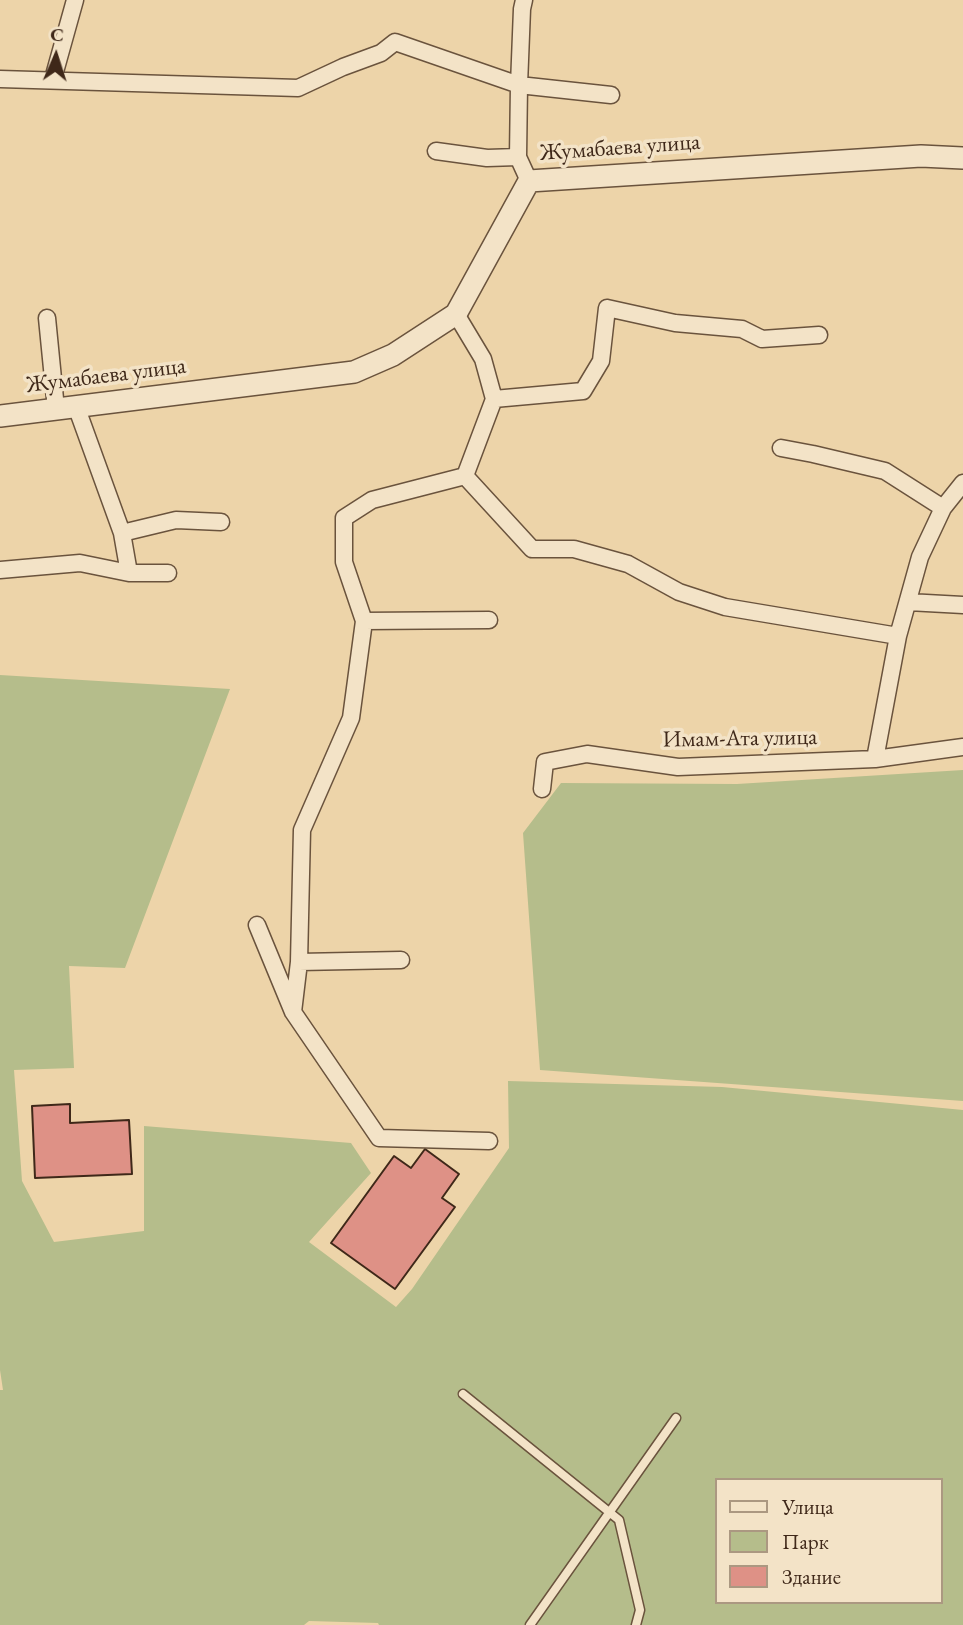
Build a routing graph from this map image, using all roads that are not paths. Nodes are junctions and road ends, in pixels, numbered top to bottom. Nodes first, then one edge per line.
1 (75, 0) edge
2 (524, 0) edge
3 (0, 79) edge
4 (53, 79) junction
5 (519, 85) junction
6 (611, 95) dead end
7 (436, 151) dead end
8 (518, 157) junction
9 (963, 158) edge
10 (529, 181) junction
11 (456, 314) junction
12 (47, 318) dead end
13 (819, 335) dead end
14 (494, 399) junction
15 (66, 408) junction
16 (0, 416) edge
17 (781, 448) dead end
18 (465, 476) junction
19 (963, 483) edge
20 (943, 508) junction
21 (221, 522) dead end
22 (122, 533) junction
23 (0, 570) edge
24 (129, 573) junction
25 (168, 573) dead end
26 (908, 602) junction
27 (963, 605) edge
28 (489, 620) dead end
29 (364, 621) junction
30 (898, 636) junction
31 (963, 747) edge
32 (875, 759) junction
33 (542, 789) dead end
34 (257, 925) dead end
35 (401, 960) dead end
36 (299, 962) junction
37 (293, 1012) junction
38 (489, 1141) dead end
39 (463, 1394) dead end
40 (676, 1418) dead end
41 (610, 1513) junction
42 (530, 1625) edge
43 (636, 1625) edge

1 - 4 street
2 - 5 street
3 - 4 street
4 - 5 street
5 - 6 street
5 - 8 street
7 - 8 street
8 - 10 street
9 - 10 street, Жумабаева улица
10 - 11 street, Жумабаева улица
11 - 14 street
11 - 15 street, Жумабаева улица
12 - 15 street
13 - 14 street
14 - 18 street
15 - 16 street, Жумабаева улица
15 - 22 street
17 - 20 street
18 - 29 street
18 - 30 street
19 - 20 street
20 - 26 street
21 - 22 street
22 - 24 street
23 - 24 street
24 - 25 street
26 - 27 street
26 - 30 street
28 - 29 street
29 - 36 street
30 - 32 street
31 - 32 street, Имам-Ата улица
32 - 33 street, Имам-Ата улица
34 - 37 street
35 - 36 street
36 - 37 street
37 - 38 street
39 - 41 lane
40 - 41 lane
41 - 42 lane
41 - 43 lane

